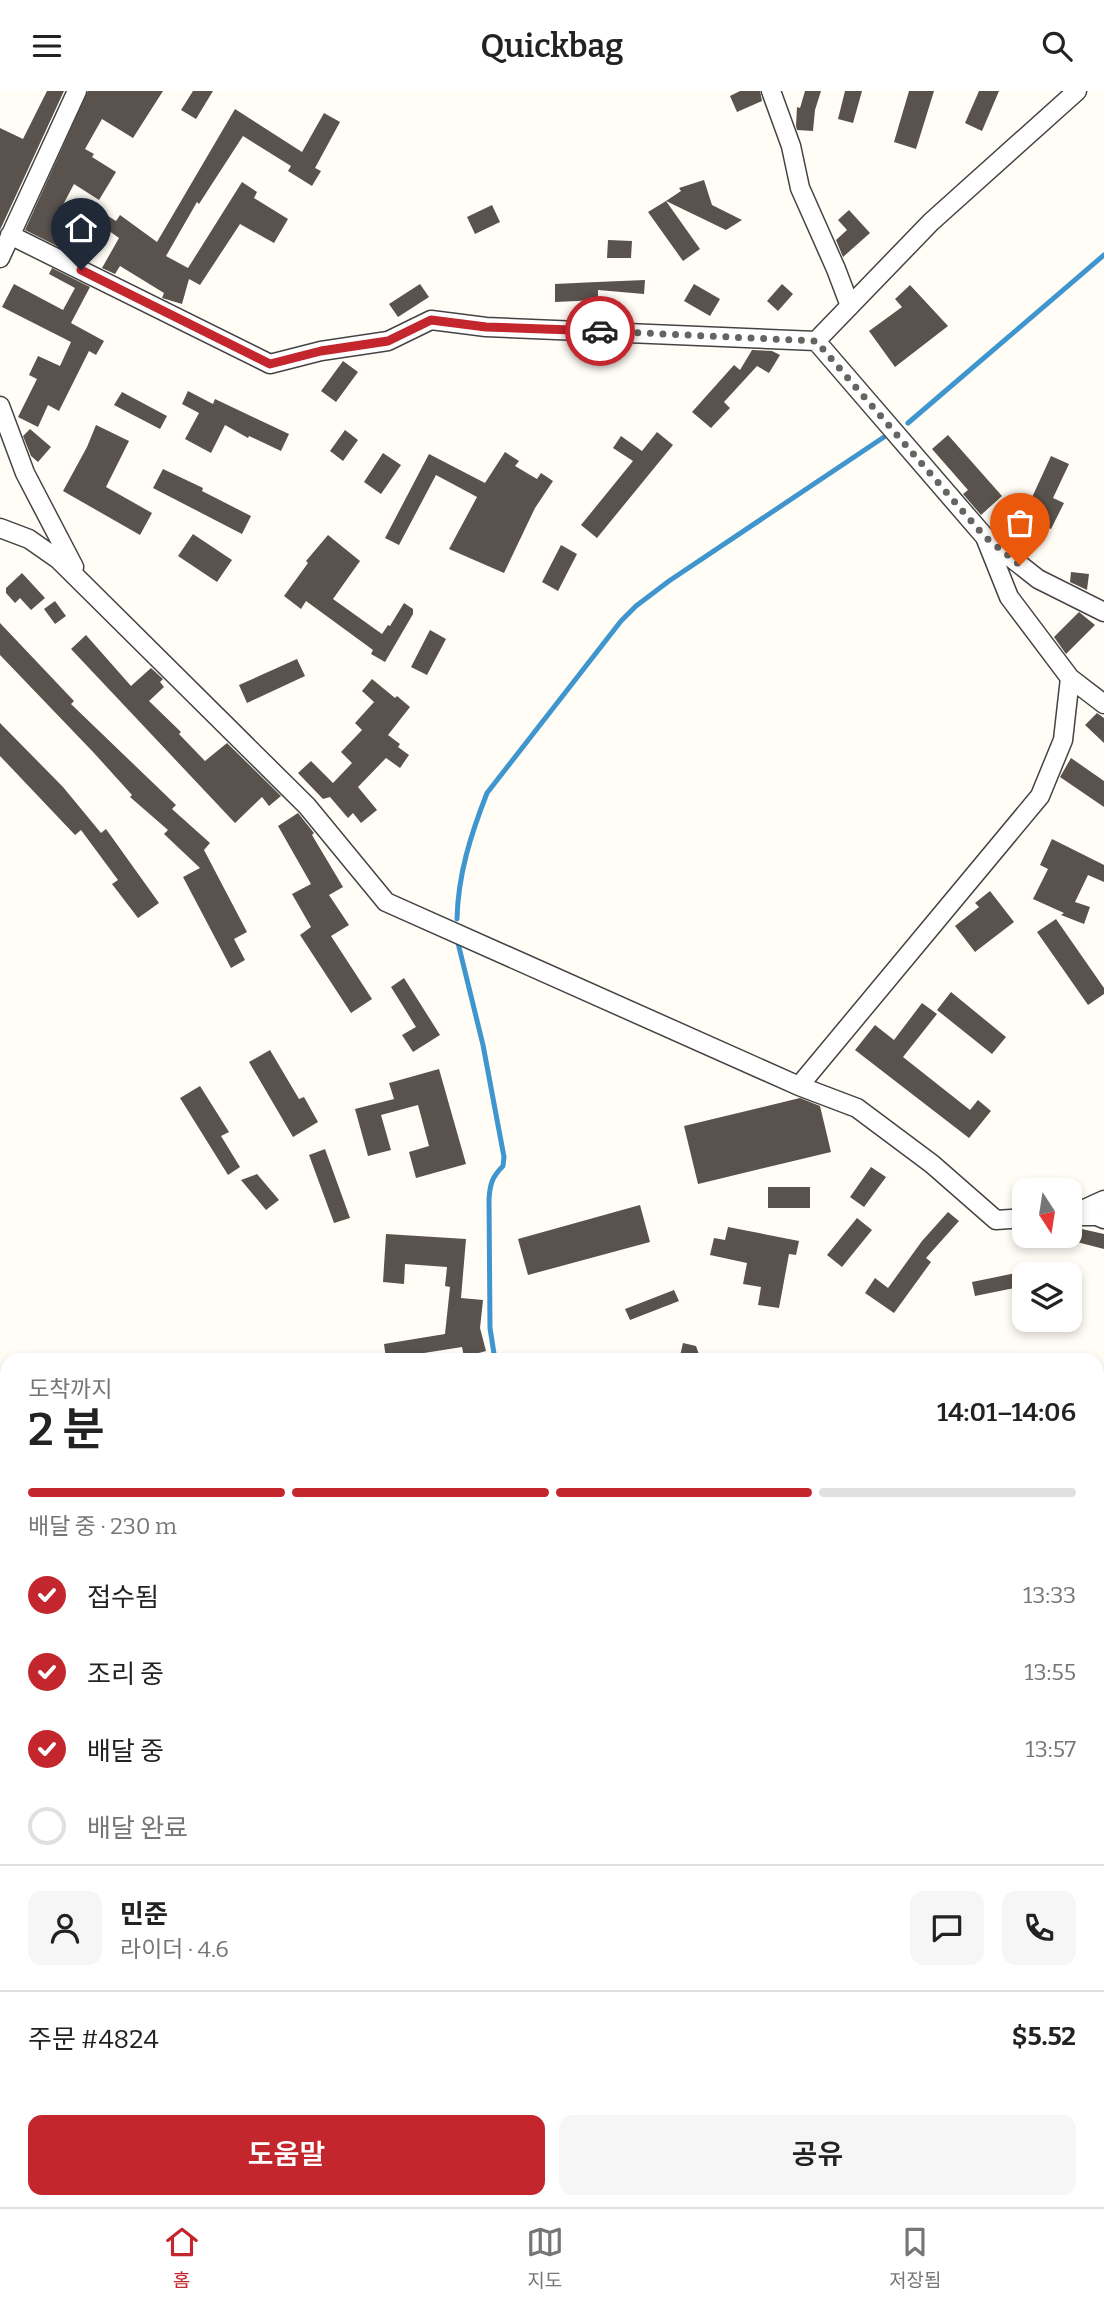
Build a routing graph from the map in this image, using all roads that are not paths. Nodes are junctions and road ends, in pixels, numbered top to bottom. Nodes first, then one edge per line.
1 (77, 91) edge
2 (771, 91) edge
3 (1077, 91) edge
4 (10, 235) junction
5 (0, 258) edge
6 (850, 306) junction
7 (816, 341) junction
8 (0, 406) edge
9 (0, 528) edge
10 (985, 537) junction
11 (82, 583) junction
12 (1104, 612) edge
13 (1070, 678) junction
14 (1104, 704) edge
15 (799, 1086) junction
16 (1104, 1200) edge
17 (1082, 1210) edge
18 (1082, 1216) edge
19 (1012, 1219) edge
20 (1104, 1219) edge

1 - 4 street
2 - 6 street
3 - 6 street
4 - 5 street
4 - 7 street
6 - 7 street
7 - 10 street
8 - 11 street
9 - 11 street
10 - 12 street
10 - 13 street
11 - 15 street
13 - 14 street
13 - 15 street
15 - 19 street
16 - 17 street
18 - 20 street

